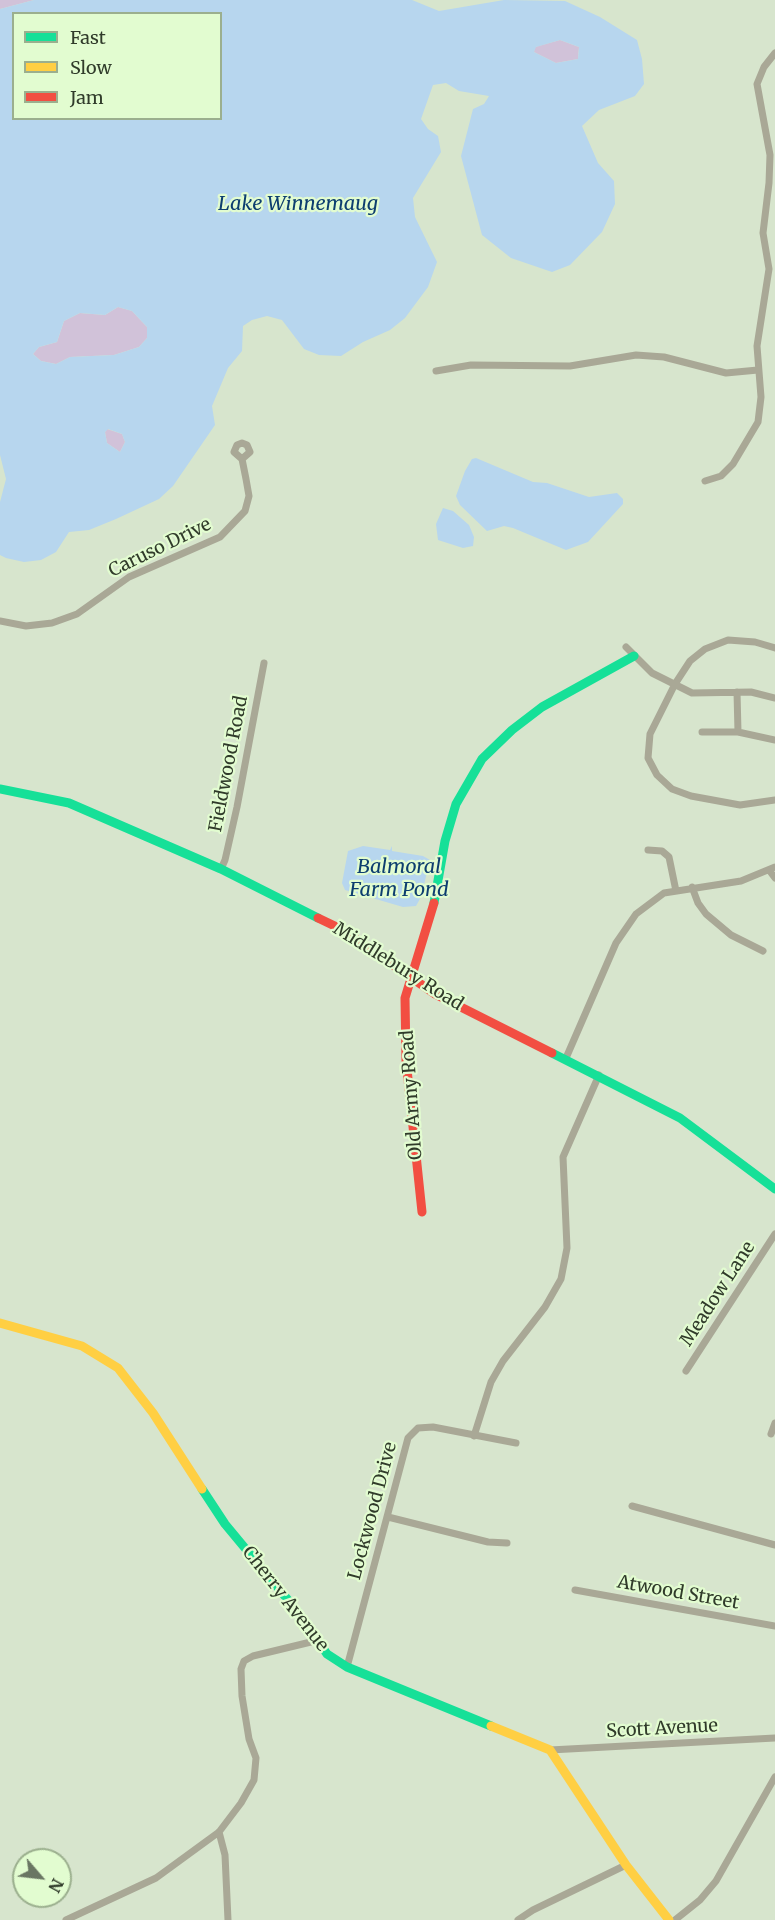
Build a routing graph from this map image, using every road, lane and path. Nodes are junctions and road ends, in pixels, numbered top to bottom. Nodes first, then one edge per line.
1 (775, 53) edge
2 (758, 369) junction
3 (436, 371) dead end
4 (242, 459) dead end
5 (705, 481) dead end
6 (0, 621) edge
7 (626, 647) dead end
8 (775, 648) edge
9 (634, 656) junction
10 (264, 663) dead end
11 (675, 684) junction
12 (737, 692) junction
13 (775, 698) edge
14 (702, 732) dead end
15 (738, 732) junction
16 (775, 740) edge
17 (0, 789) edge
18 (775, 800) edge
19 (648, 850) dead end
20 (220, 869) junction
21 (772, 869) edge
22 (775, 878) edge
23 (692, 887) junction
24 (676, 891) junction
25 (763, 951) dead end
26 (411, 979) junction
27 (566, 1058) junction
28 (599, 1075) junction
29 (775, 1189) edge
30 (422, 1212) dead end
31 (775, 1234) edge
32 (0, 1323) edge
33 (686, 1371) dead end
34 (775, 1423) edge
35 (771, 1434) dead end
36 (474, 1436) junction
37 (516, 1443) dead end
38 (632, 1506) dead end
39 (388, 1517) junction
40 (507, 1543) dead end
41 (775, 1545) edge
42 (575, 1590) dead end
43 (775, 1626) edge
44 (315, 1641) junction
45 (347, 1667) junction
46 (775, 1738) edge
47 (550, 1750) junction
48 (775, 1777) edge
49 (219, 1832) junction
50 (626, 1865) junction
51 (66, 1920) edge
52 (228, 1920) edge
53 (518, 1920) edge
54 (669, 1920) edge
55 (675, 1920) edge

1 - 2 street
2 - 3 street
2 - 5 street
4 - 6 street, Caruso Drive
7 - 9 street
8 - 11 street
9 - 11 street
9 - 26 street, Old Army Road
10 - 20 street, Fieldwood Road
11 - 12 street
11 - 18 street
12 - 13 street
12 - 15 street
14 - 15 street
15 - 16 street
17 - 20 street, Middlebury Road
19 - 24 street
20 - 26 street, Middlebury Road
21 - 22 street
21 - 23 street
23 - 24 street
23 - 25 street
24 - 27 street
26 - 27 street, Middlebury Road
26 - 30 street, Old Army Road
27 - 28 street, Middlebury Road
28 - 29 street, Middlebury Road
28 - 36 street
31 - 33 street, Meadow Lane
32 - 44 street, Cherry Avenue
34 - 35 street
36 - 37 street, Lockwood Drive
36 - 39 street, Lockwood Drive
38 - 41 street
39 - 40 street
39 - 45 street, Lockwood Drive
42 - 43 street, Atwood Street
44 - 45 street, Cherry Avenue
44 - 49 street
45 - 47 street, Cherry Avenue
46 - 47 street, Scott Avenue
47 - 50 street
48 - 55 street
49 - 51 street
49 - 52 street
50 - 53 street
50 - 54 street

